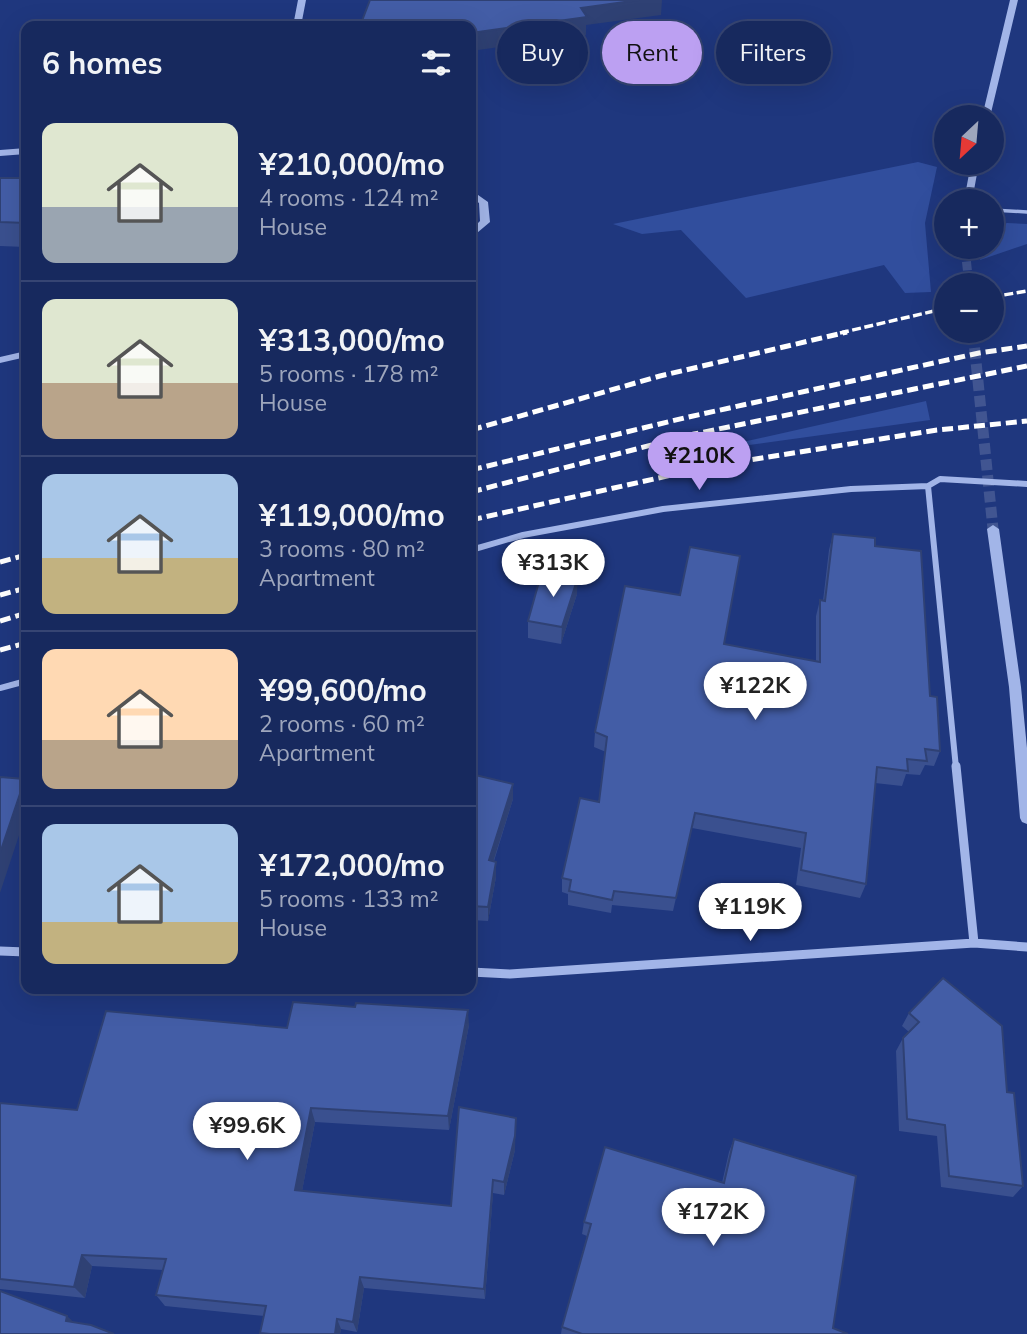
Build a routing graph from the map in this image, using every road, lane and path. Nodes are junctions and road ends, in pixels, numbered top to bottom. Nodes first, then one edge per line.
1 (302, 0) edge
2 (1014, 0) edge
3 (298, 21) edge
4 (989, 105) edge
5 (21, 151) edge
6 (0, 153) edge
7 (476, 197) edge
8 (1004, 211) edge
9 (1027, 212) edge
10 (476, 230) edge
11 (21, 355) edge
12 (0, 360) edge
13 (1027, 484) edge
14 (928, 486) junction
15 (993, 529) tunnel mouth
16 (476, 549) edge
17 (21, 682) edge
18 (0, 688) edge
19 (1027, 818) edge
20 (974, 943) junction
21 (1027, 947) edge
22 (0, 951) edge
23 (21, 952) edge
24 (476, 972) edge

1 - 3 street
2 - 4 street
5 - 6 street
7 - 10 street
8 - 9 lane
11 - 12 street
13 - 14 street
14 - 16 street
14 - 20 street
15 - 19 street
17 - 18 street
20 - 21 street
20 - 24 street
22 - 23 street

